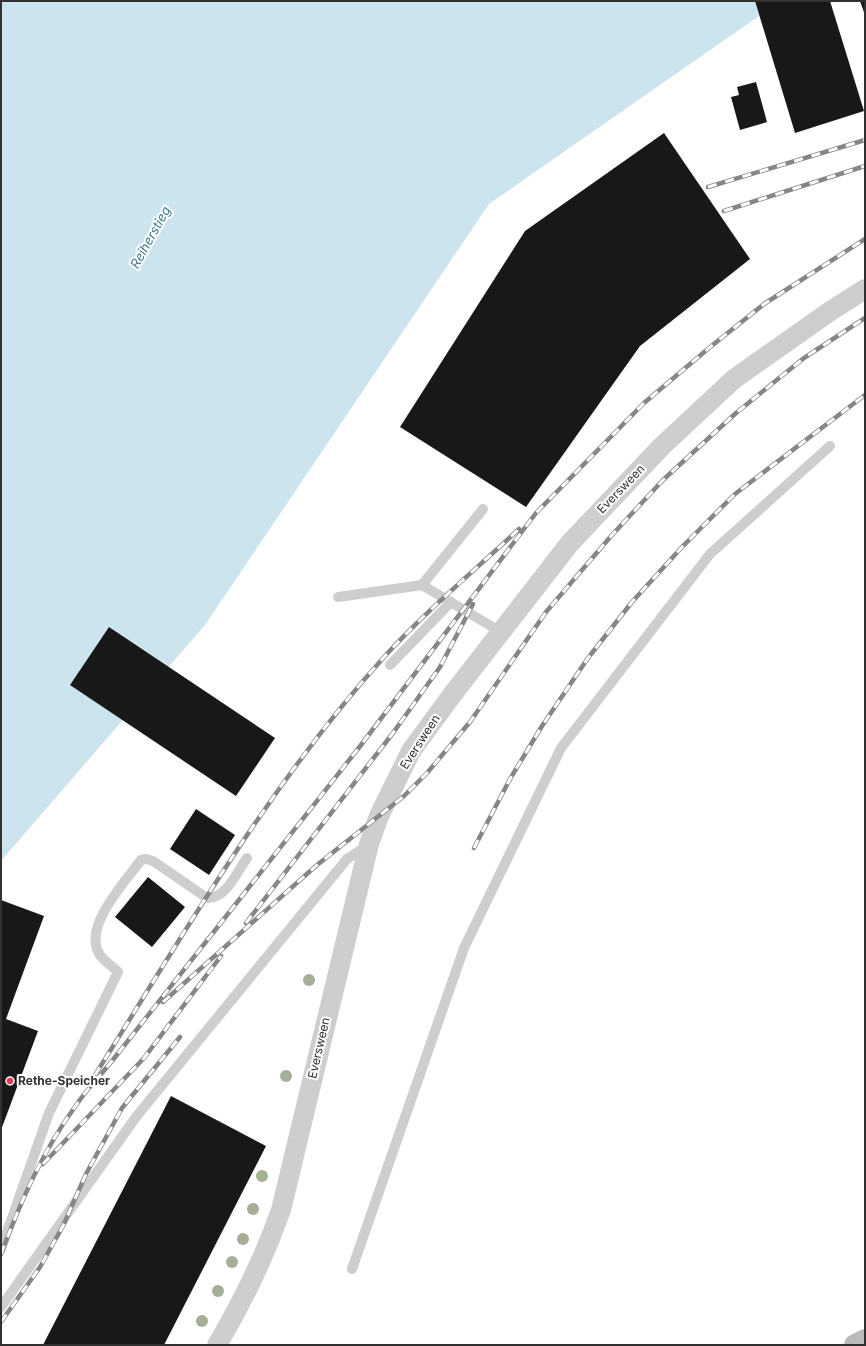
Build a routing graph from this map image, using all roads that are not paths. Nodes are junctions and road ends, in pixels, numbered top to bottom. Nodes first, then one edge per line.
1 (865, 289) edge
2 (830, 446) dead end
3 (483, 509) dead end
4 (422, 585) junction
5 (338, 597) dead end
6 (451, 602) junction
7 (501, 632) junction
8 (390, 665) dead end
9 (369, 844) junction
10 (246, 858) dead end
11 (1, 1249) edge
12 (352, 1269) dead end
13 (1, 1307) edge
14 (865, 1340) edge
15 (217, 1345) edge
16 (855, 1345) edge

1 - 7 street, Eversween
2 - 12 lane
3 - 4 lane
4 - 5 lane
4 - 6 lane
6 - 7 lane
6 - 8 lane
7 - 9 street, Eversween
9 - 13 lane
9 - 15 street, Eversween
10 - 11 lane
14 - 16 main road

